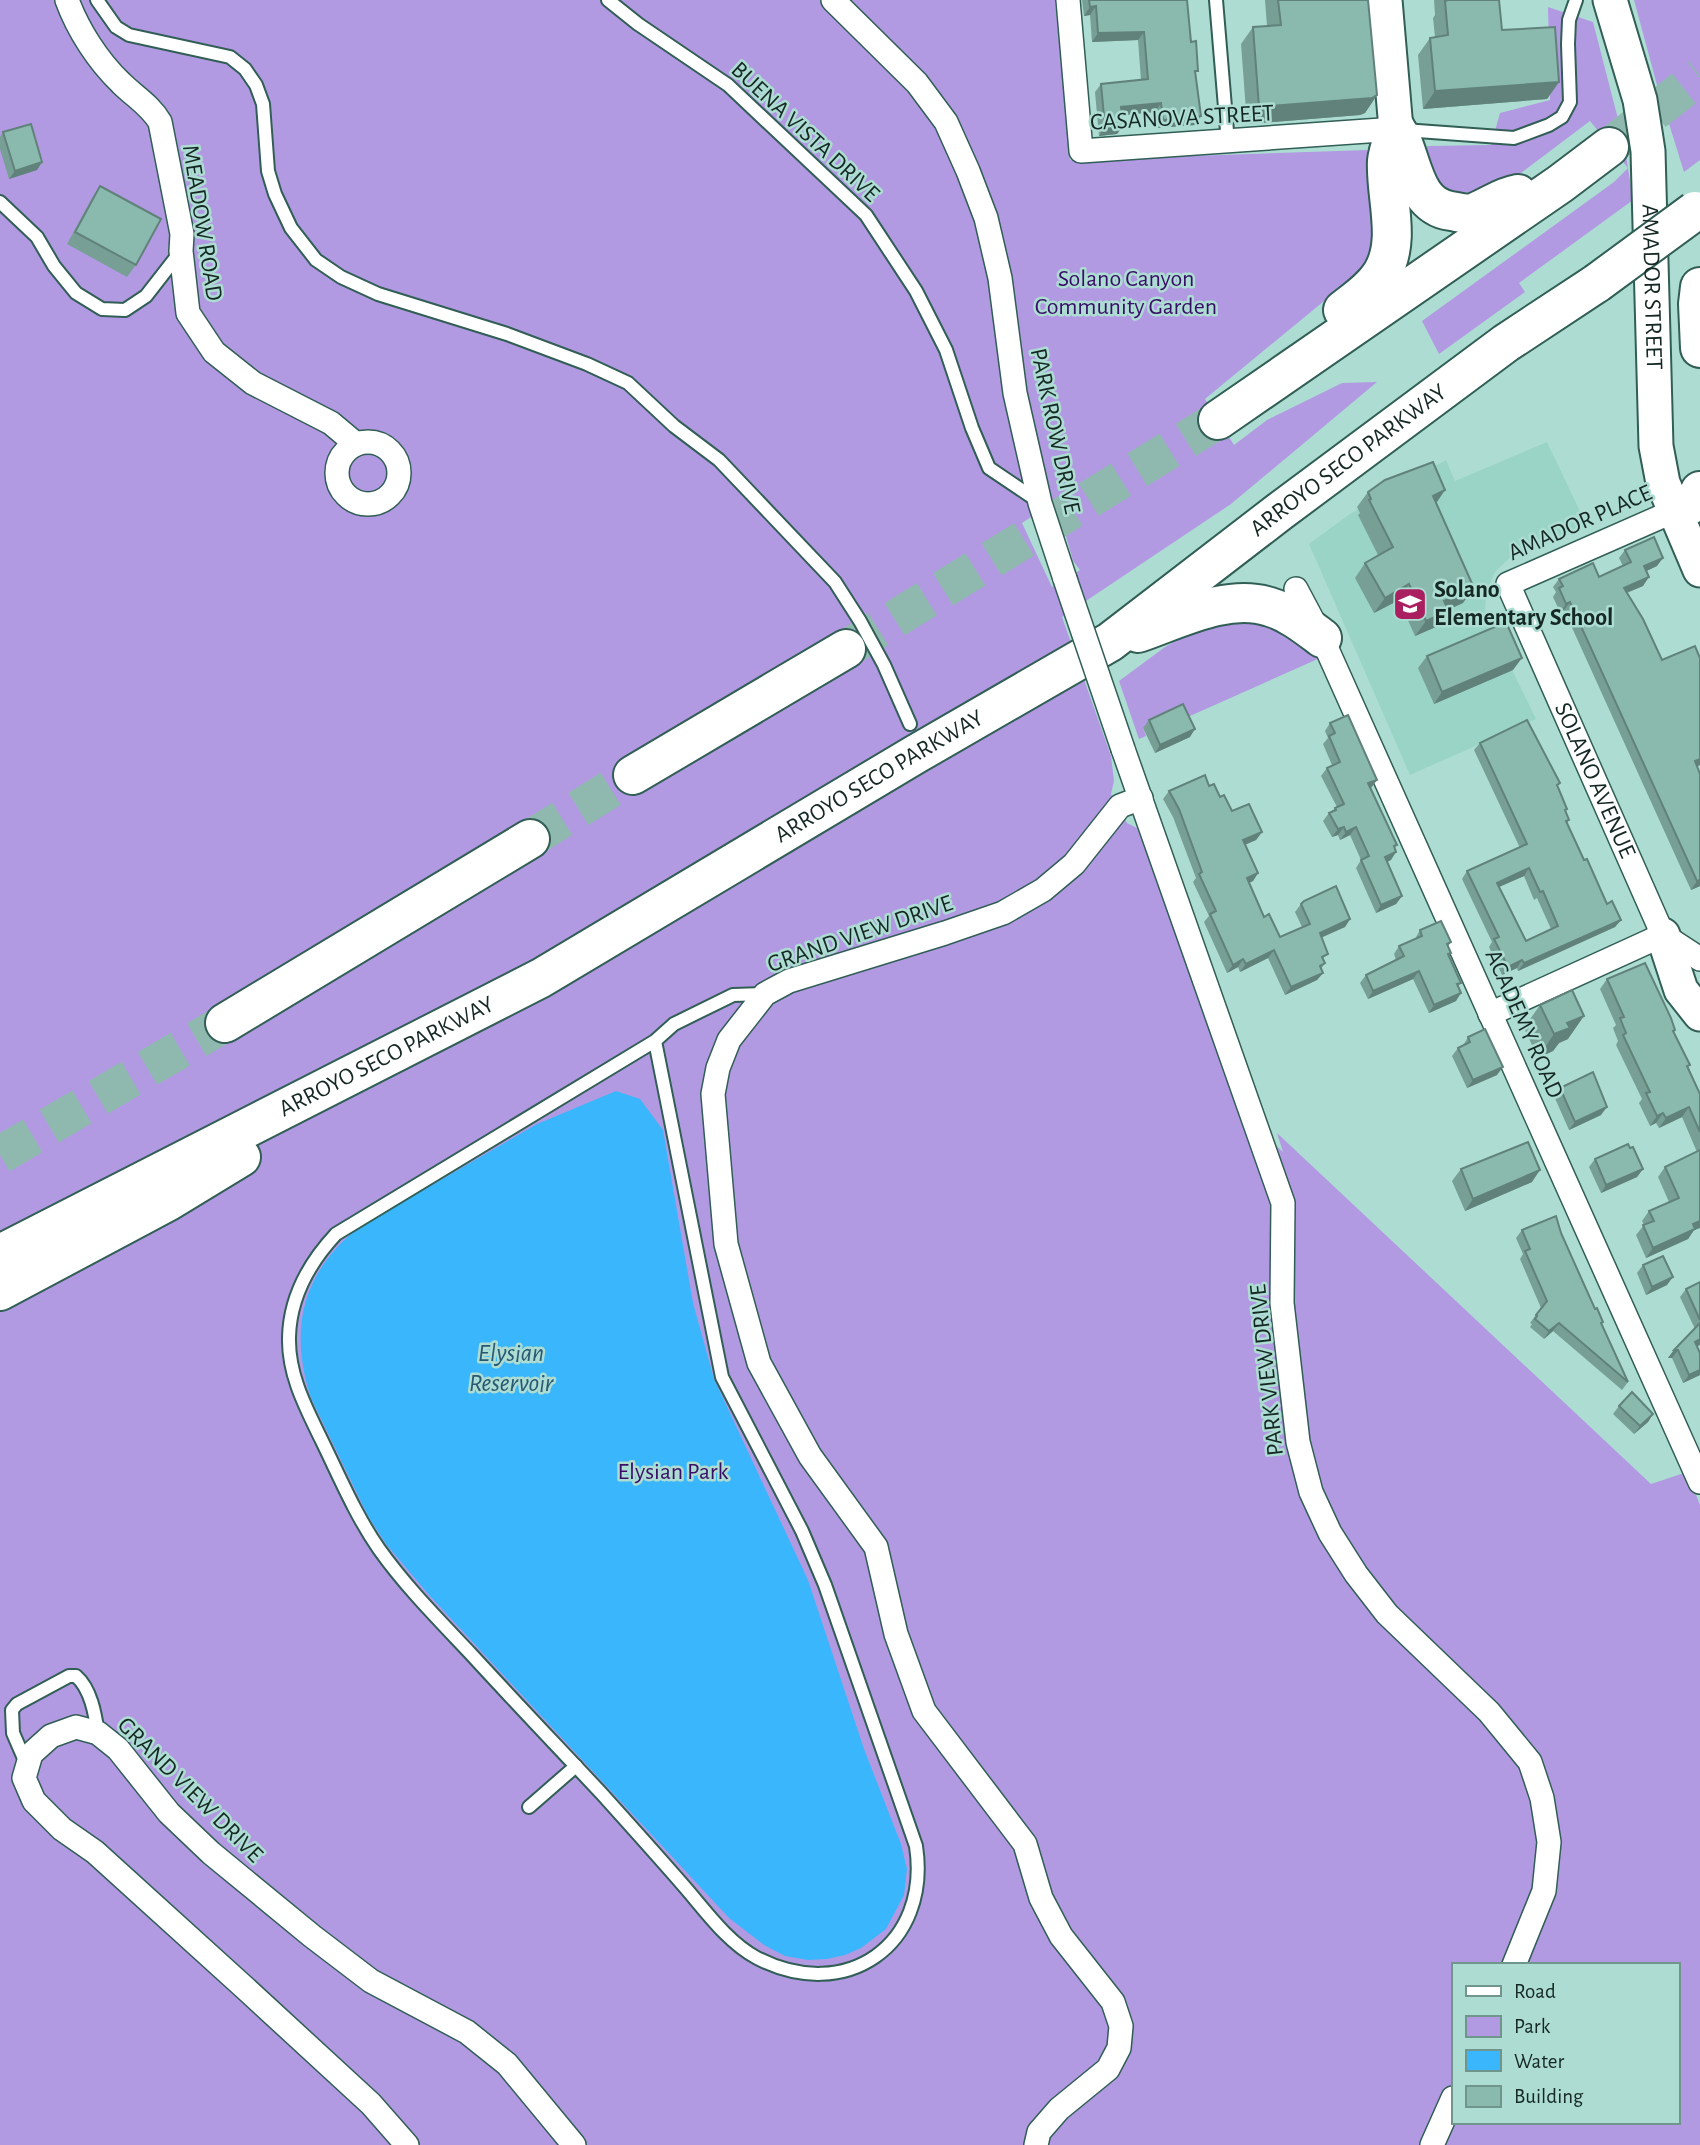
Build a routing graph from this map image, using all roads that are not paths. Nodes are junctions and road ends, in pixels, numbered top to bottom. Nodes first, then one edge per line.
1 (67, 0) edge
2 (97, 0) edge
3 (608, 0) edge
4 (833, 0) edge
5 (1068, 0) edge
6 (1216, 0) edge
7 (1385, 0) edge
8 (1576, 0) edge
9 (1610, 0) edge
10 (1396, 129) junction
11 (1228, 143) junction
12 (1609, 147) tunnel mouth
13 (1560, 184) junction
14 (0, 202) edge
15 (1698, 209) edge
16 (181, 251) junction
17 (1700, 286) edge
18 (1700, 348) edge
19 (1313, 354) junction
20 (1218, 420) tunnel mouth
21 (356, 444) dead end
22 (1687, 501) edge
23 (1040, 503) junction
24 (1700, 570) edge
25 (1508, 584) joint
26 (1296, 589) dead end
27 (1322, 638) junction
28 (1110, 642) junction
29 (846, 649) tunnel mouth
30 (910, 724) dead end
31 (1123, 748) joint
32 (633, 775) tunnel mouth
33 (1141, 797) junction
34 (530, 839) tunnel mouth
35 (1664, 935) junction
36 (1700, 959) edge
37 (541, 978) junction
38 (765, 994) junction
39 (1700, 999) edge
40 (1490, 1014) junction
41 (225, 1023) tunnel mouth
42 (655, 1041) junction
43 (0, 1254) edge
44 (0, 1291) edge
45 (1700, 1482) edge
46 (99, 1733) junction
47 (576, 1766) junction
48 (27, 1767) junction
49 (529, 1807) dead end
50 (1515, 1963) edge
51 (1452, 2100) edge
52 (407, 2145) edge
53 (574, 2145) edge
54 (1036, 2145) edge
55 (1432, 2145) edge

1 - 16 street, MEADOW ROAD
2 - 30 lane
3 - 23 lane, BUENA VISTA DRIVE
4 - 23 street, PARK ROW DRIVE
5 - 11 street, CASANOVA STREET
6 - 11 lane
7 - 10 main road
8 - 10 lane
9 - 22 main road, AMADOR STREET
10 - 11 street, CASANOVA STREET
10 - 13 highway
10 - 19 highway
12 - 13 highway
13 - 19 highway
14 - 16 lane
15 - 28 highway, ARROYO SECO PARKWAY, bridge
16 - 21 street, MEADOW ROAD
17 - 18 highway
19 - 20 highway
22 - 24 main road, AMADOR STREET
22 - 25 street, AMADOR PLACE
23 - 31 street, PARK ROW DRIVE, bridge
25 - 35 street, SOLANO AVENUE
26 - 27 street, ACADEMY ROAD
27 - 28 highway
27 - 40 street, ACADEMY ROAD
28 - 37 highway, ARROYO SECO PARKWAY
29 - 32 highway
31 - 33 street, PARK VIEW DRIVE
33 - 38 street, GRAND VIEW DRIVE
33 - 50 street, PARK VIEW DRIVE
34 - 41 highway
35 - 36 street
35 - 39 main road
35 - 40 street
37 - 43 highway, ARROYO SECO PARKWAY
37 - 44 highway
38 - 42 lane
38 - 54 street, GRAND VIEW DRIVE
40 - 45 street, ACADEMY ROAD
42 - 47 lane
42 - 47 lane
46 - 48 street, GRAND VIEW DRIVE
46 - 48 lane
46 - 53 street, GRAND VIEW DRIVE
47 - 49 lane
48 - 52 street
51 - 55 street

